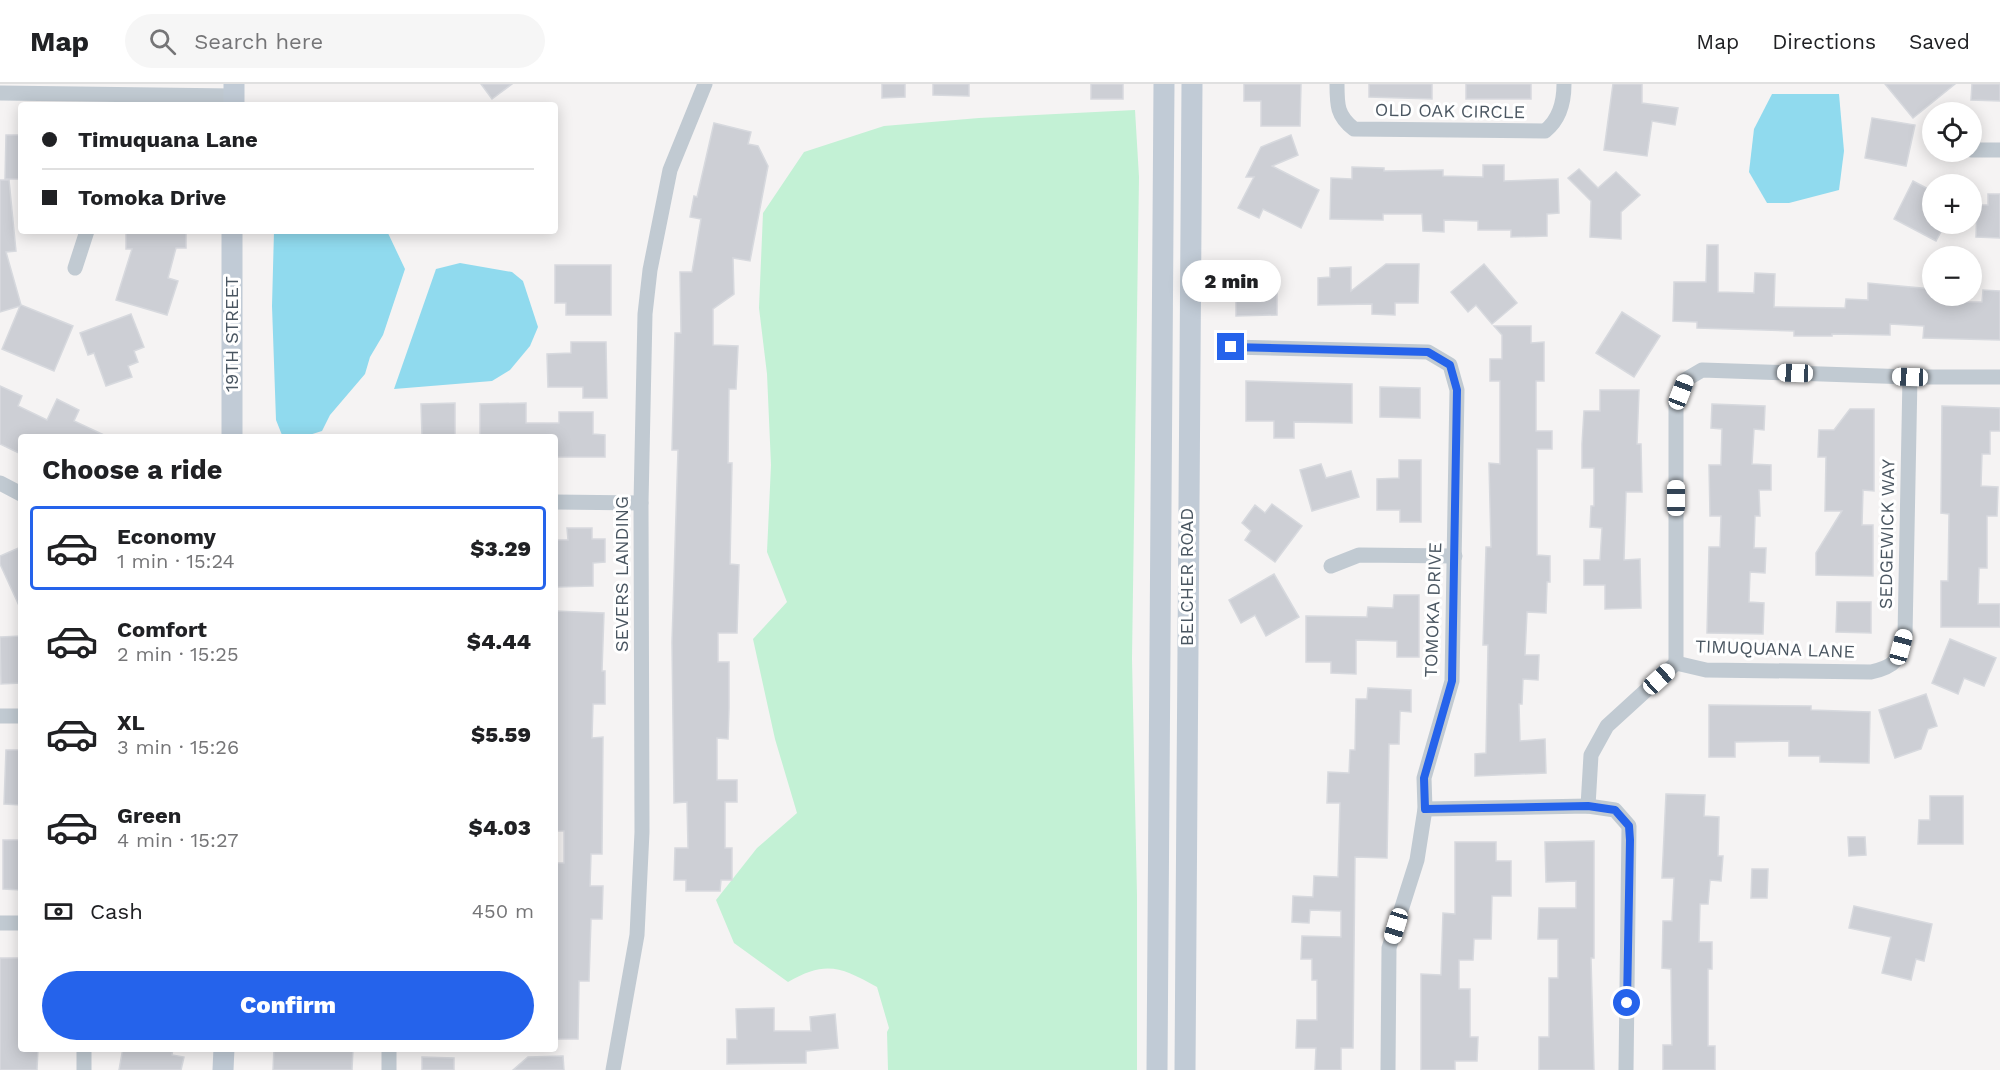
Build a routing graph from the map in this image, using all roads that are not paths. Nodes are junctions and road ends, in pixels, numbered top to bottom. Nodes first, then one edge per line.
1 (705, 84) edge
2 (1164, 84) edge
3 (1192, 84) edge
4 (1337, 84) edge
5 (1564, 84) edge
6 (0, 93) edge
7 (92, 94) edge
8 (234, 95) edge
9 (1982, 150) edge
10 (2000, 150) edge
11 (86, 234) edge
12 (232, 234) edge
13 (75, 268) dead end
14 (1231, 347) dead end
15 (1910, 377) junction
16 (2000, 377) edge
17 (232, 434) edge
18 (0, 483) edge
19 (18, 492) edge
20 (558, 502) edge
21 (641, 503) junction
22 (1455, 556) junction
23 (1331, 566) dead end
24 (1676, 663) junction
25 (1871, 672) joint
26 (0, 716) edge
27 (18, 717) edge
28 (1588, 806) junction
29 (1425, 809) junction
30 (0, 923) edge
31 (18, 923) edge
32 (84, 1052) edge
33 (224, 1052) edge
34 (389, 1052) edge
35 (84, 1070) edge
36 (224, 1070) edge
37 (389, 1070) edge
38 (613, 1070) edge
39 (1157, 1070) edge
40 (1185, 1070) edge
41 (1388, 1070) edge
42 (1626, 1070) edge

1 - 21 street, SEVERS LANDING
2 - 39 main road, BELCHER ROAD
3 - 40 main road, BELCHER ROAD
4 - 5 street, OLD OAK CIRCLE
6 - 7 street
7 - 8 street
9 - 10 street
11 - 13 street
12 - 17 main road, 19TH STREET
14 - 22 street, TOMOKA DRIVE
15 - 16 street
15 - 24 street
15 - 25 street, SEDGEWICK WAY
18 - 19 street
20 - 21 street
21 - 38 street, SEVERS LANDING
22 - 23 street
22 - 29 street, TOMOKA DRIVE
24 - 25 street, TIMUQUANA LANE
24 - 28 street, TIMUQUANA LANE
26 - 27 street
28 - 29 street
28 - 42 street
29 - 41 street, TOMOKA DRIVE
30 - 31 street
32 - 35 street
33 - 36 main road
34 - 37 street

